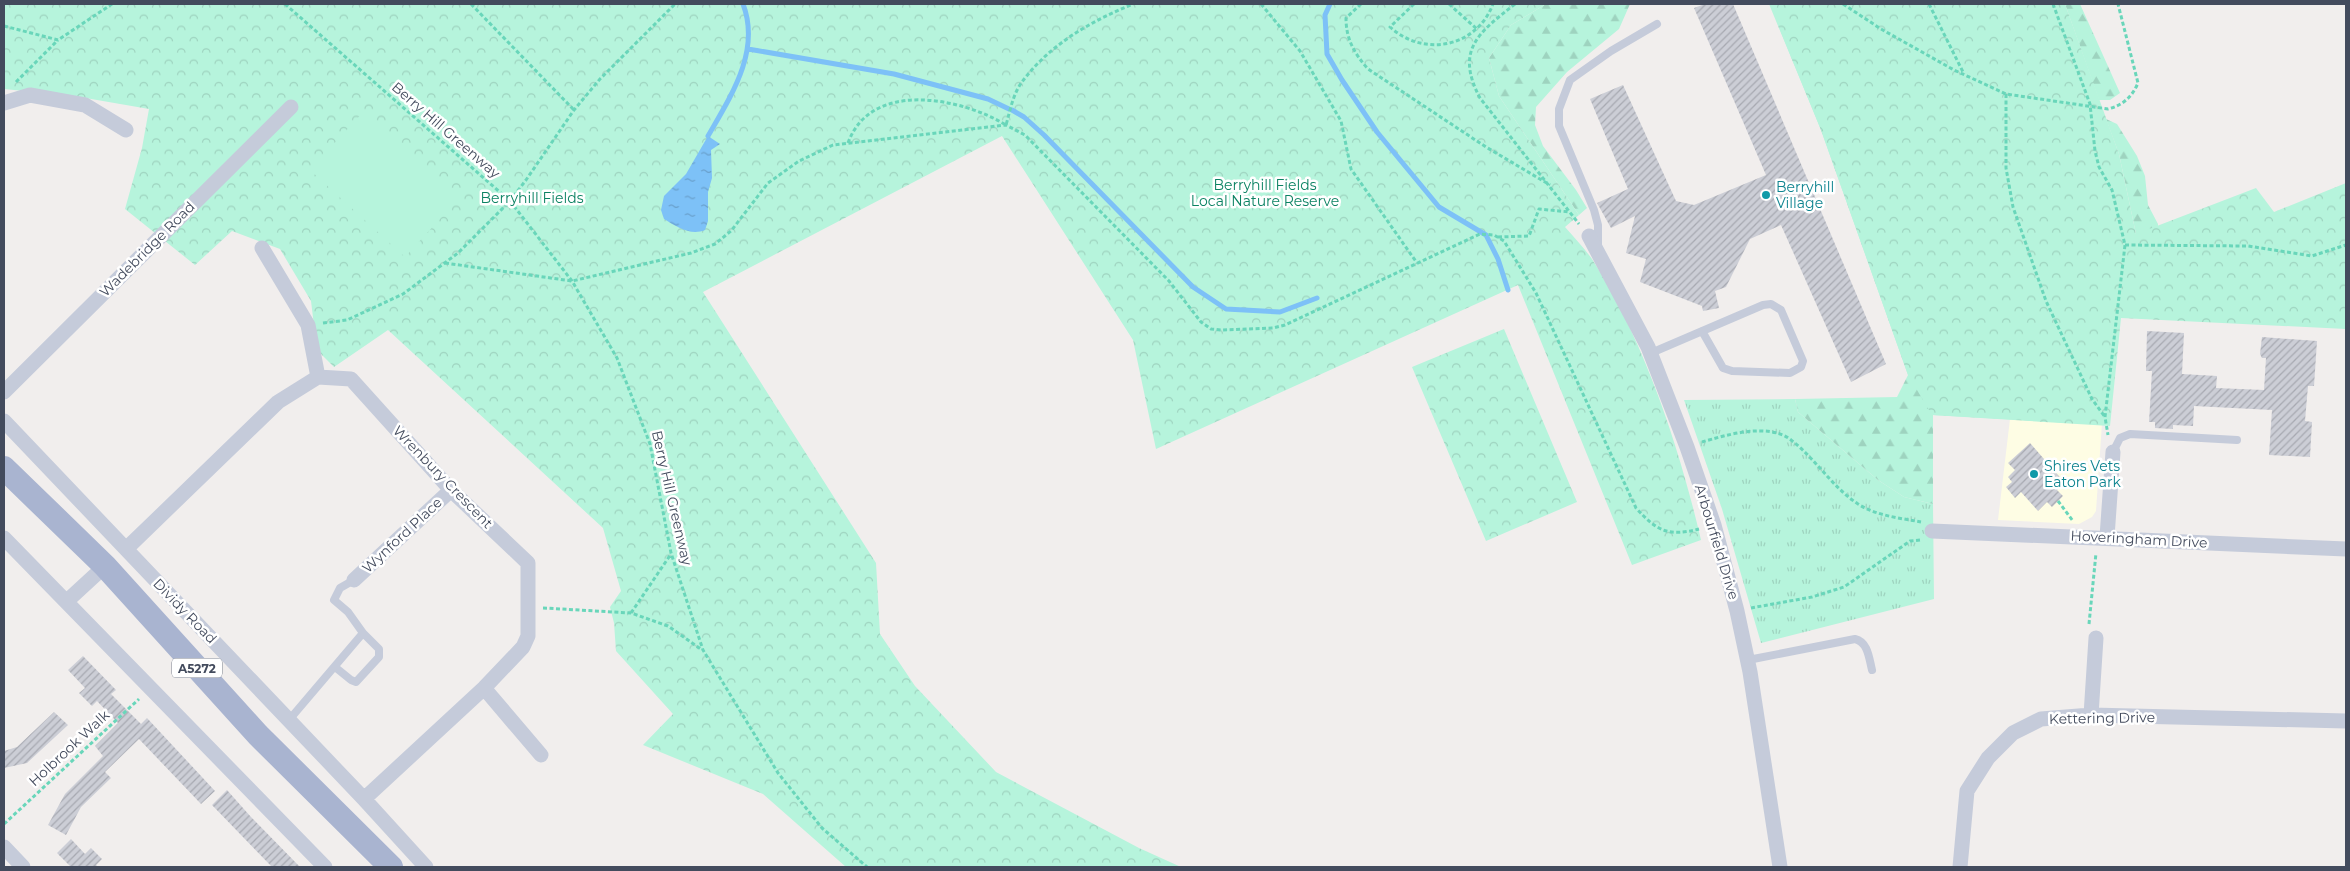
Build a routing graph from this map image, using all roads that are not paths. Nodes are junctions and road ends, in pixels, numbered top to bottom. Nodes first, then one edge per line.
1 (1657, 24) dead end
2 (4, 103) edge
3 (291, 107) dead end
4 (126, 130) dead end
5 (1589, 236) road end
6 (262, 248) dead end
7 (1598, 250) junction
8 (1702, 331) junction
9 (1651, 353) junction
10 (318, 377) junction
11 (4, 392) edge
12 (4, 421) edge
13 (2237, 440) dead end
14 (2113, 452) joint
15 (4, 468) edge
16 (451, 490) junction
17 (1932, 531) road end
18 (2102, 537) junction
19 (4, 538) edge
20 (126, 549) junction
21 (2346, 549) edge
22 (105, 566) junction
23 (354, 580) joint
24 (68, 601) junction
25 (363, 633) junction
26 (2096, 638) road end
27 (1748, 660) junction
28 (335, 667) junction
29 (1872, 670) dead end
30 (484, 688) junction
31 (2091, 715) junction
32 (289, 720) junction
33 (2346, 721) edge
34 (541, 755) dead end
35 (364, 799) junction
36 (4, 847) edge
37 (23, 867) edge
38 (325, 867) edge
39 (391, 867) edge
40 (426, 867) edge
41 (1780, 867) edge
42 (1960, 867) edge

1 - 7 lane
2 - 4 street
3 - 11 street, Wadebridge Road
5 - 7 street, Arbourfield Drive
6 - 10 street
7 - 9 street, Arbourfield Drive
8 - 8 lane
8 - 9 lane
9 - 27 street, Arbourfield Drive
10 - 16 street, Wrenbury Crescent
10 - 20 street
12 - 20 street, Dividy Road
13 - 14 lane
14 - 18 street
15 - 22 main road, Dividy Road / A5272
16 - 23 street, Wynford Place
16 - 30 street, Wrenbury Crescent
17 - 18 street, Hoveringham Drive
18 - 21 street, Hoveringham Drive
19 - 24 street
20 - 32 street, Dividy Road
22 - 24 street
22 - 39 main road, Dividy Road / A5272
23 - 25 lane
24 - 38 street
25 - 28 lane
25 - 28 lane
26 - 31 street
27 - 29 lane
27 - 41 street, Arbourfield Drive
28 - 32 lane
30 - 34 street
30 - 35 street, Wrenbury Crescent
31 - 33 street, Kettering Drive
31 - 42 street, Kettering Drive
32 - 35 street, Dividy Road
35 - 40 street, Dividy Road
36 - 37 street

